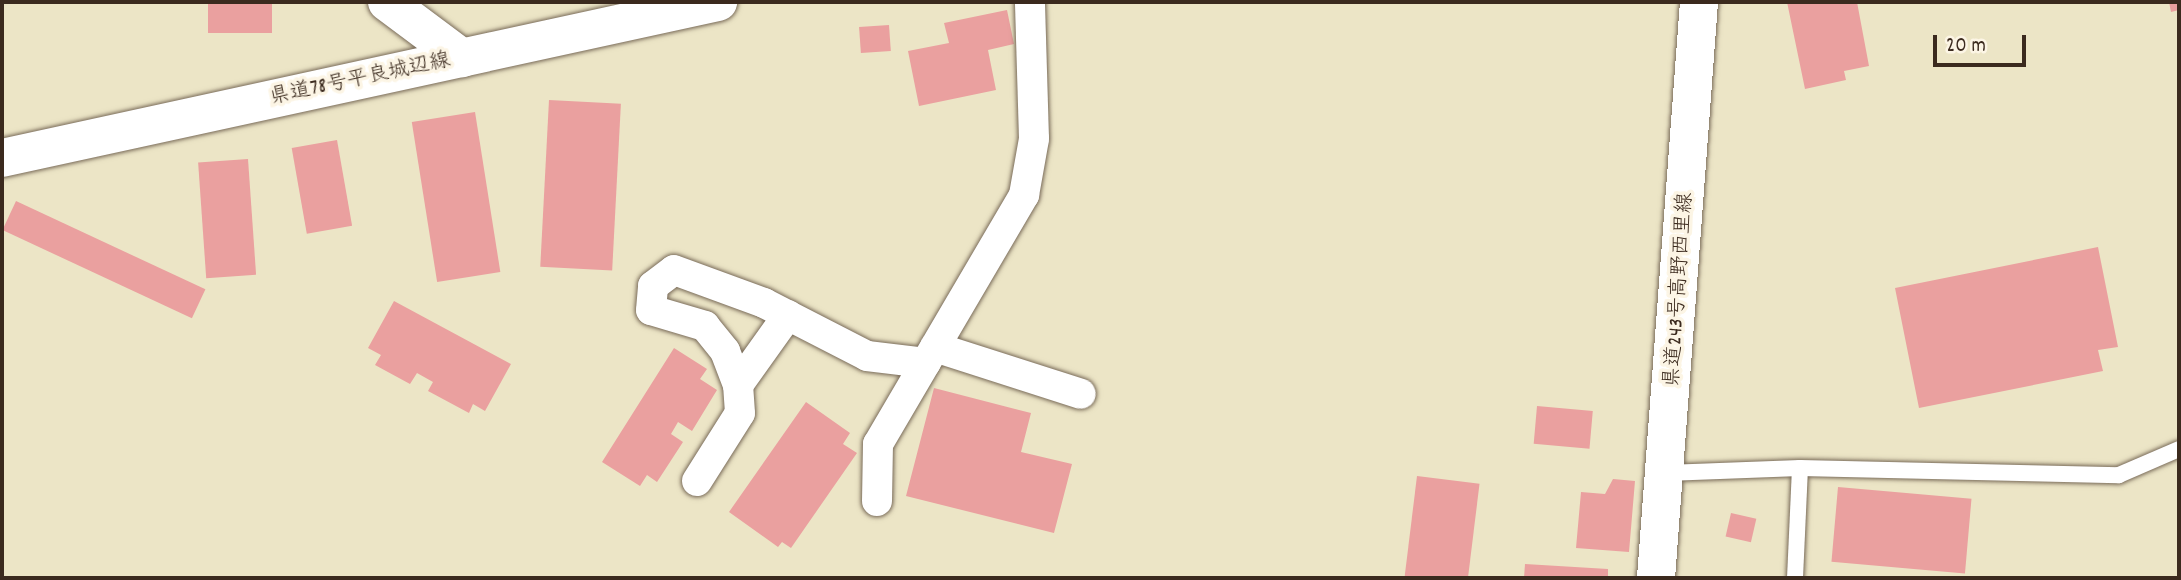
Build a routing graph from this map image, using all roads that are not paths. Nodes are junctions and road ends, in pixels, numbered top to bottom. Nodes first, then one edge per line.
1 (387, 2) edge
2 (718, 2) edge
3 (1031, 2) edge
4 (1699, 2) edge
5 (462, 58) junction
6 (2, 158) edge
7 (788, 315) junction
8 (930, 355) junction
9 (738, 384) junction
10 (1081, 394) dead end
11 (2179, 449) edge
12 (1800, 468) junction
13 (1666, 472) junction
14 (697, 481) dead end
15 (877, 501) dead end
16 (1656, 578) edge
17 (1795, 578) edge

1 - 5 main road
2 - 5 main road, 県道78号平良城辺線
3 - 8 street
4 - 13 main road, 県道243号高野西里線
5 - 6 main road, 県道78号平良城辺線
7 - 8 street
7 - 9 street
7 - 9 street
8 - 10 street
8 - 15 street
9 - 14 street
11 - 12 lane
12 - 13 lane
12 - 17 lane
13 - 16 main road, 県道243号高野西里線

